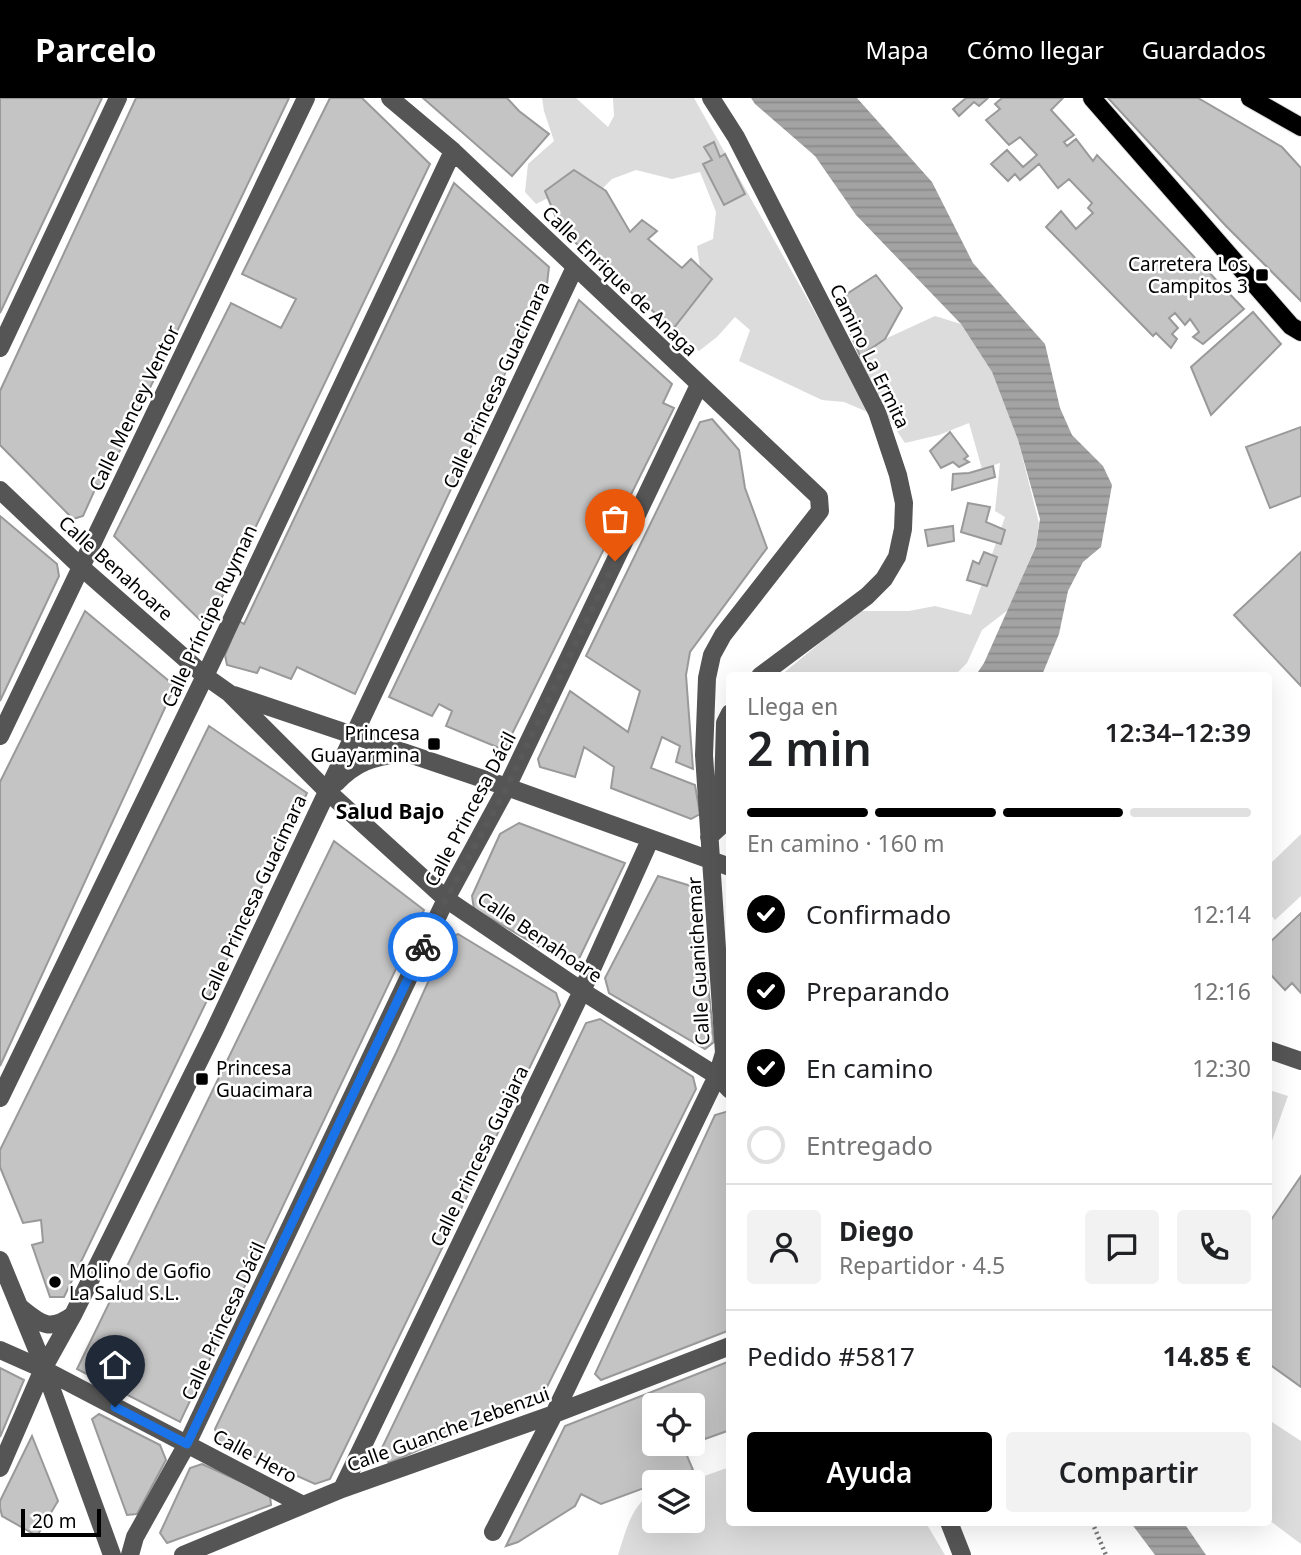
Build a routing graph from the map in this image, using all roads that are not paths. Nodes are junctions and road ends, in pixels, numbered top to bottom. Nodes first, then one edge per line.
1 (118, 98) edge
2 (306, 98) edge
3 (390, 98) edge
4 (711, 98) edge
5 (1092, 98) edge
6 (1250, 98) edge
7 (1301, 127) edge
8 (453, 150) junction
9 (575, 267) junction
10 (1301, 332) edge
11 (0, 348) edge
12 (699, 385) junction
13 (0, 491) edge
14 (819, 497) joint
15 (81, 567) junction
16 (765, 672) edge
17 (205, 676) junction
18 (229, 694) junction
19 (726, 721) edge
20 (0, 736) edge
21 (355, 736) junction
22 (404, 753) junction
23 (507, 787) junction
24 (327, 791) junction
25 (709, 837) junction
26 (650, 840) junction
27 (721, 865) edge
28 (446, 899) junction
29 (582, 991) junction
30 (1272, 1050) edge
31 (1301, 1060) edge
32 (717, 1076) junction
33 (726, 1086) edge
34 (0, 1098) edge
35 (0, 1260) edge
36 (18, 1305) junction
37 (73, 1315) junction
38 (726, 1348) edge
39 (0, 1350) edge
40 (43, 1369) junction
41 (554, 1414) junction
42 (187, 1444) junction
43 (0, 1468) edge
44 (342, 1489) junction
45 (303, 1505) junction
46 (951, 1526) edge
47 (493, 1532) dead end
48 (112, 1555) edge
49 (130, 1555) edge
50 (183, 1555) edge
51 (962, 1555) edge

1 - 11 street
2 - 15 street, Calle Mencey Ventor
3 - 8 street, Calle Enrique de Anaga
4 - 16 street, Camino La Ermita
5 - 10 main road
6 - 7 main road
8 - 9 street, Calle Enrique de Anaga
8 - 17 street, Calle Príncipe Ruyman
9 - 12 street, Calle Enrique de Anaga
9 - 21 street, Calle Princesa Guacimara
12 - 14 street, Calle Enrique de Anaga
12 - 23 street, Calle Princesa Dácil
13 - 15 street, Calle Benahoare
14 - 25 street, Calle Guanichemar
15 - 17 street, Calle Benahoare
15 - 20 street, Calle Mencey Ventor
17 - 18 street, Calle Benahoare
17 - 34 street, Calle Príncipe Ruyman
18 - 21 street
18 - 24 street, Calle Benahoare
19 - 25 street
21 - 22 street
21 - 24 street, Calle Princesa Guacimara
22 - 23 street
22 - 24 street
23 - 26 street
23 - 28 street, Calle Princesa Dácil
24 - 28 street, Calle Benahoare
24 - 37 street, Calle Princesa Guacimara
25 - 27 street, Calle Guanichemar
26 - 27 street
26 - 29 street, Calle Princesa Guajara
27 - 32 street, Calle Guanichemar
28 - 29 street, Calle Benahoare
28 - 42 street, Calle Princesa Dácil
29 - 32 street, Calle Benahoare
29 - 44 street, Calle Princesa Guajara
30 - 31 street
32 - 33 street, Calle Benahoare
32 - 41 street, Calle Guanichemar
35 - 36 street
36 - 37 street
36 - 40 street
37 - 40 street, Calle Princesa Guacimara
38 - 41 street, Calle Guanche Zebenzui
39 - 40 street, Calle Hero
40 - 42 street, Calle Hero
40 - 43 street, Calle Princesa Guacimara
40 - 48 street
41 - 44 street, Calle Guanche Zebenzui
41 - 47 street, Calle Guanichemar
42 - 45 street, Calle Hero
42 - 49 street, Calle Princesa Dácil
44 - 45 street, Calle Guanche Zebenzui
45 - 50 street, Calle Guanche Zebenzui
46 - 51 street

